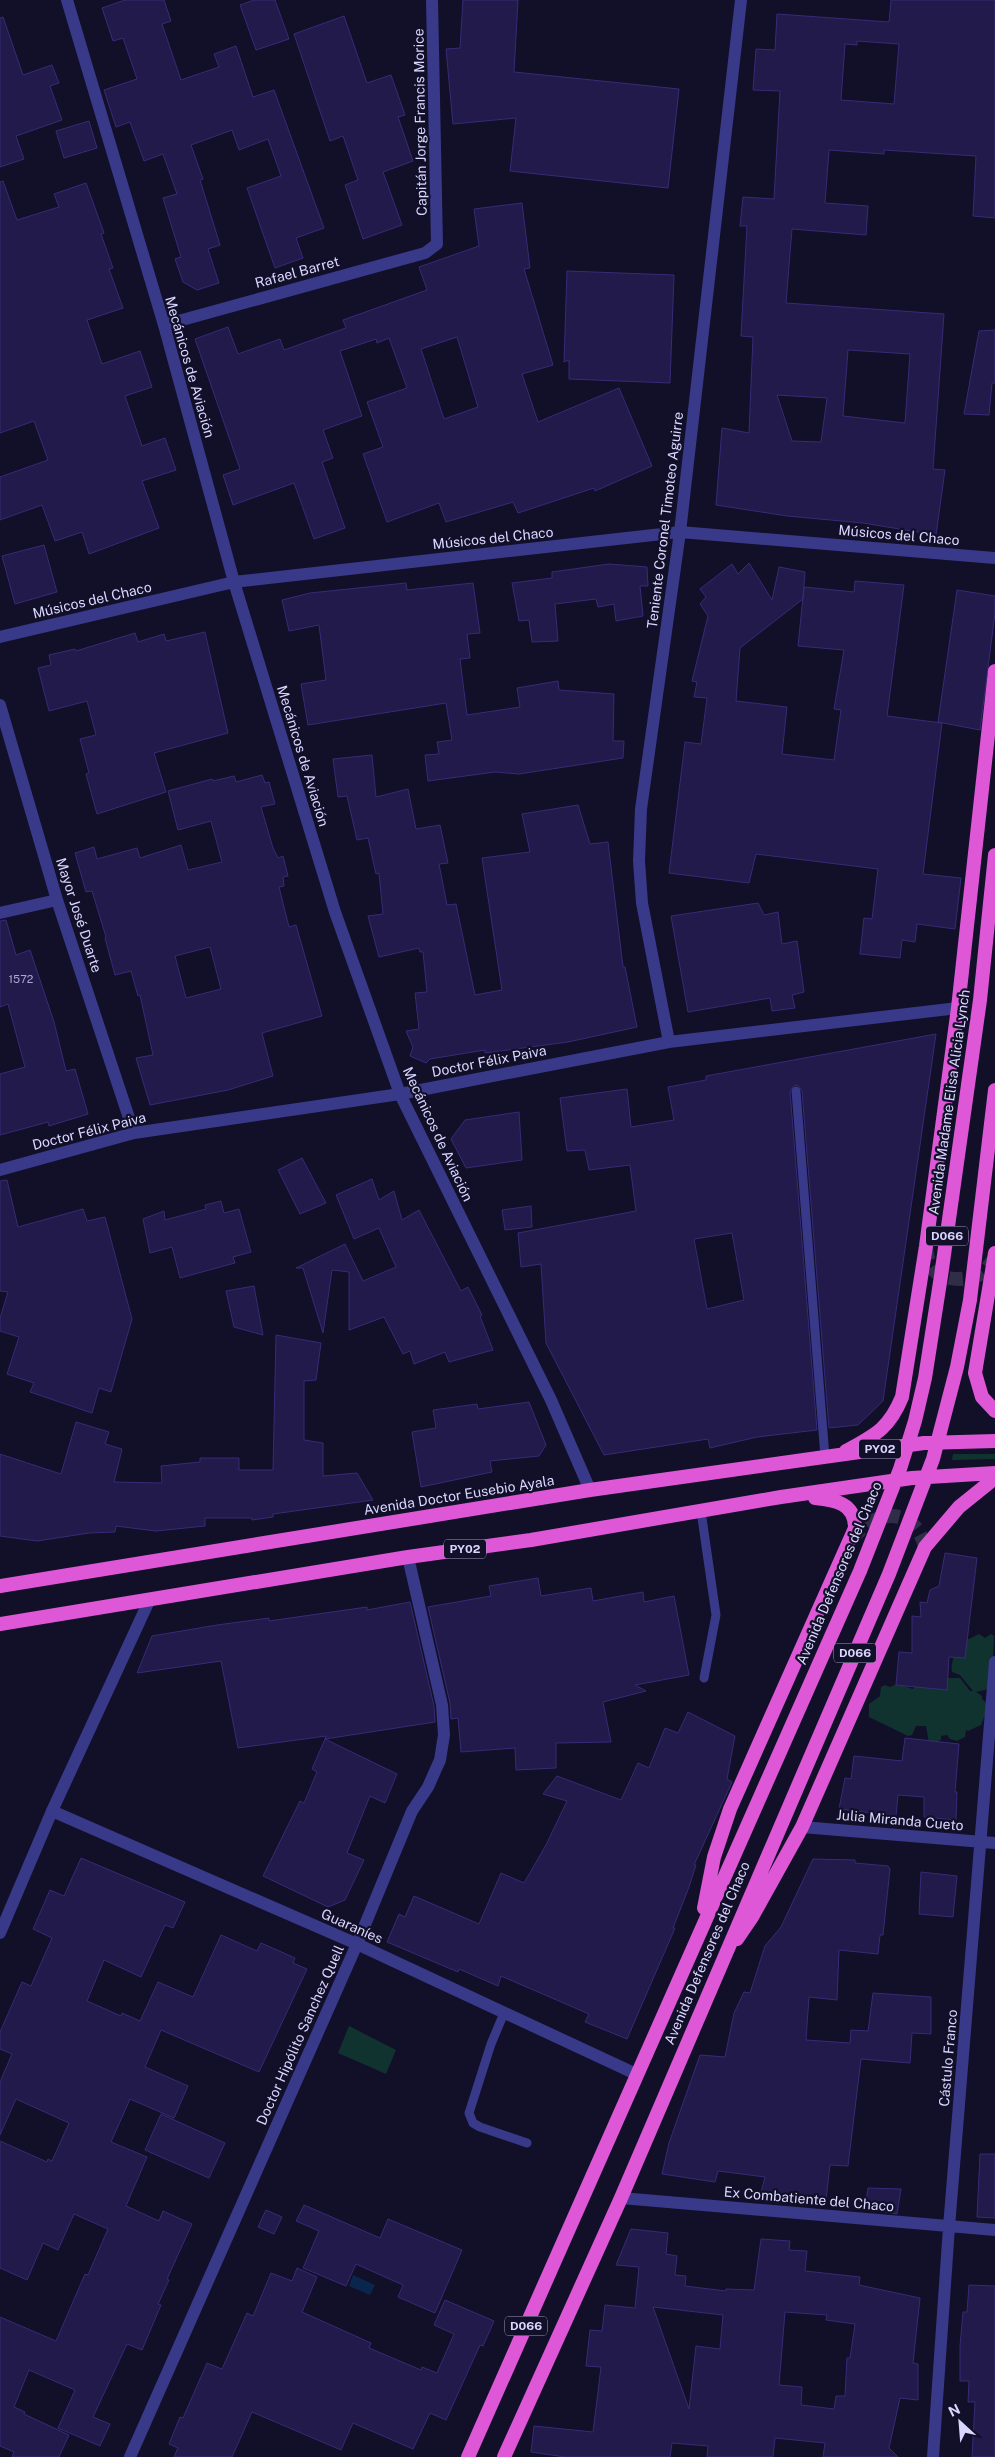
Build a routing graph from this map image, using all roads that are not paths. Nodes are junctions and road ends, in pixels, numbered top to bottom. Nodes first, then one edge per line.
1 (67, 0) edge
2 (432, 0) edge
3 (741, 0) edge
4 (437, 244) joint
5 (164, 325) junction
6 (680, 532) junction
7 (995, 558) edge
8 (234, 582) junction
9 (0, 637) edge
10 (995, 671) edge
11 (0, 705) edge
12 (995, 855) edge
13 (57, 900) junction
14 (0, 913) edge
15 (958, 1008) junction
16 (668, 1042) junction
17 (995, 1090) edge
18 (796, 1091) dead end
19 (400, 1094) junction
20 (134, 1133) junction
21 (0, 1170) edge
22 (995, 1253) edge
23 (995, 1411) edge
24 (995, 1442) edge
25 (831, 1456) junction
26 (900, 1469) joint
27 (995, 1473) edge
28 (995, 1478) edge
29 (590, 1490) junction
30 (781, 1497) junction
31 (701, 1511) junction
32 (408, 1557) junction
33 (0, 1586) edge
34 (149, 1601) junction
35 (0, 1624) edge
36 (995, 1662) edge
37 (704, 1678) dead end
38 (52, 1811) junction
39 (802, 1827) junction
40 (980, 1842) junction
41 (995, 1843) edge
42 (699, 1930) junction
43 (0, 1933) edge
44 (356, 1944) junction
45 (719, 1966) junction
46 (504, 2013) junction
47 (636, 2074) junction
48 (527, 2143) dead end
49 (621, 2198) junction
50 (949, 2227) junction
51 (995, 2230) edge
52 (130, 2457) edge
53 (468, 2457) edge
54 (504, 2457) edge
55 (933, 2457) edge

1 - 5 street, Mecánicos de Aviación
2 - 4 street, Capitán Jorge Francis Morice
3 - 6 street, Teniente Coronel Timoteo Aguirre
4 - 5 street, Rafael Barret
5 - 8 street, Mecánicos de Aviación
6 - 7 street, Músicos del Chaco
6 - 8 street, Músicos del Chaco
6 - 16 street, Teniente Coronel Timoteo Aguirre
8 - 9 street, Músicos del Chaco
8 - 19 street, Mecánicos de Aviación
10 - 15 highway
11 - 13 street, Mayor José Duarte
12 - 26 highway, Avenida Madame Elisa Alicia Lynch / D066
13 - 14 street
13 - 20 street, Mayor José Duarte
15 - 16 street, Doctor Félix Paiva
15 - 25 highway
16 - 19 street, Doctor Félix Paiva
17 - 45 highway, Avenida Defensores del Chaco / D066
18 - 25 lane
19 - 20 street, Doctor Félix Paiva
19 - 29 street, Mecánicos de Aviación
20 - 21 street, Doctor Félix Paiva
22 - 23 highway
24 - 25 highway, Avenida Doctor Eusebio Ayala / PY02
25 - 29 highway, Avenida Doctor Eusebio Ayala / PY02
26 - 42 highway, Avenida Defensores del Chaco / D066
27 - 30 highway, PY02
28 - 39 highway
29 - 33 highway, Avenida Doctor Eusebio Ayala / PY02
30 - 31 highway, PY02
30 - 42 highway
31 - 32 highway, PY02
31 - 37 lane
32 - 34 highway, PY02
32 - 44 street, Doctor Hipólito Sanchez Quell
34 - 35 highway, PY02
34 - 38 street
36 - 40 street, Cástulo Franco
38 - 43 street
38 - 44 street, Guaraníes
39 - 40 street, Julia Miranda Cueto
39 - 45 highway
40 - 41 street, Julia Miranda Cueto
40 - 50 street, Cástulo Franco
42 - 47 highway, Avenida Defensores del Chaco / D066
44 - 46 street, Guaraníes
44 - 52 street, Doctor Hipólito Sanchez Quell
45 - 49 highway, Avenida Defensores del Chaco / D066
46 - 47 street, Guaraníes
46 - 48 lane
47 - 53 highway, Avenida Defensores del Chaco / D066
49 - 50 street, Ex Combatiente del Chaco
49 - 54 highway, Avenida Defensores del Chaco / D066
50 - 51 street, Ex Combatiente del Chaco
50 - 55 street, Cástulo Franco

